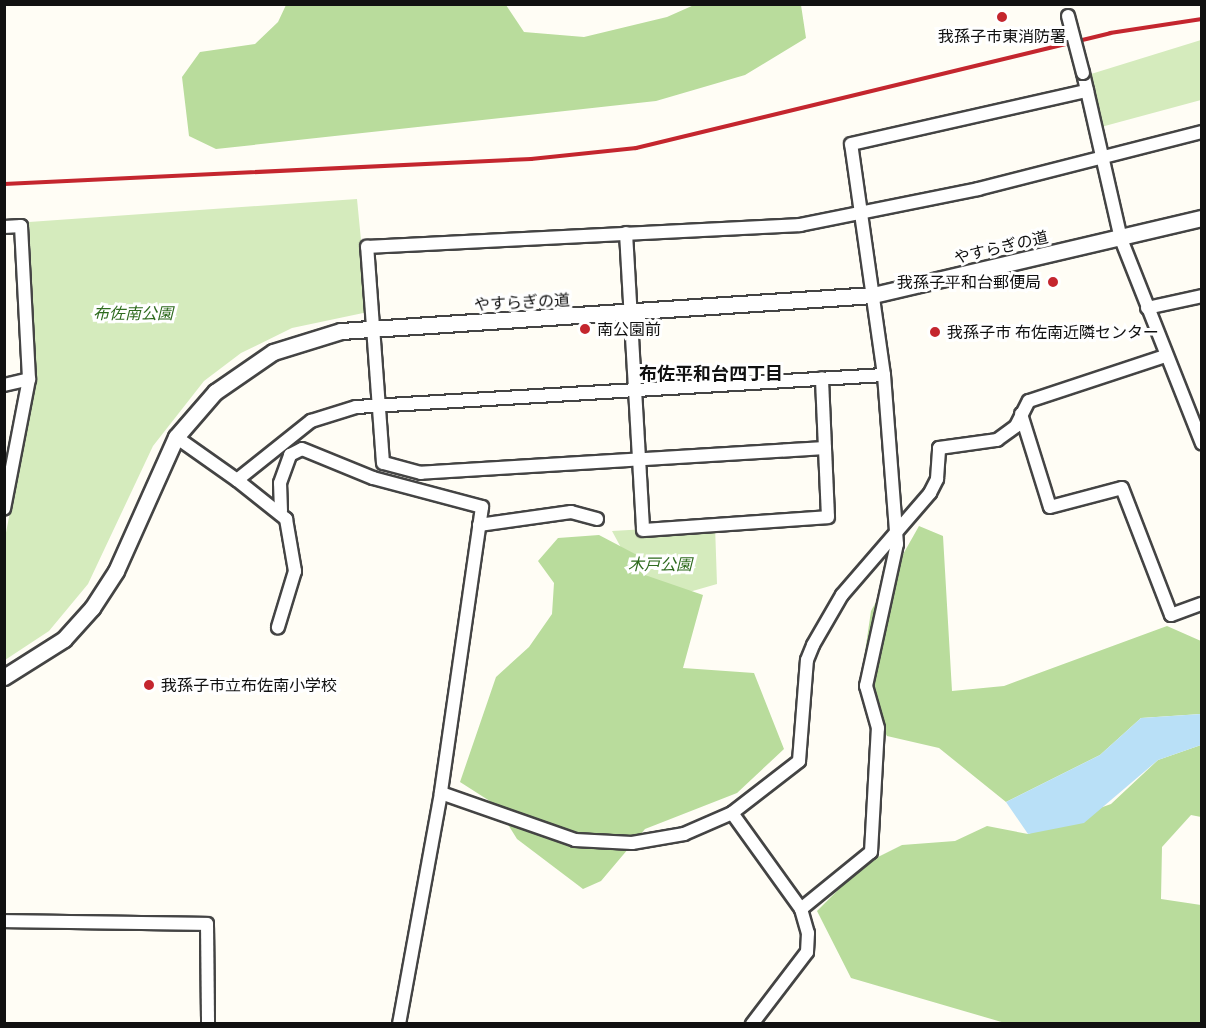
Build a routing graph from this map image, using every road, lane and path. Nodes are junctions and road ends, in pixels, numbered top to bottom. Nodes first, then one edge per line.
1 (1067, 10) edge
2 (1087, 91) junction
3 (1202, 132) edge
4 (1103, 158) junction
5 (860, 214) junction
6 (1202, 218) edge
7 (4, 227) edge
8 (626, 233) junction
9 (1121, 238) junction
10 (873, 295) junction
11 (1202, 296) edge
12 (1147, 308) junction
13 (631, 314) junction
14 (375, 328) junction
15 (1165, 356) junction
16 (884, 375) junction
17 (822, 378) junction
18 (28, 379) junction
19 (4, 385) edge
20 (635, 388) junction
21 (380, 405) junction
22 (1021, 414) junction
23 (176, 437) junction
24 (1202, 444) edge
25 (825, 448) junction
26 (10, 456) edge
27 (639, 459) junction
28 (237, 480) junction
29 (4, 509) edge
30 (281, 512) junction
31 (597, 519) dead end
32 (479, 525) junction
33 (896, 534) junction
34 (1202, 604) edge
35 (278, 627) dead end
36 (4, 677) edge
37 (441, 793) junction
38 (732, 813) junction
39 (801, 909) junction
40 (4, 921) edge
41 (208, 1023) edge
42 (399, 1023) edge
43 (752, 1023) edge

1 - 2 street, bridge
2 - 4 street
2 - 5 street
3 - 4 street
4 - 5 street
4 - 9 street
5 - 8 street
5 - 10 street
6 - 9 street, やすらぎの道
7 - 18 street
8 - 13 street
8 - 14 street
9 - 10 street, やすらぎの道
9 - 12 street
10 - 13 street, やすらぎの道
10 - 16 street
11 - 12 street
12 - 15 street
13 - 14 street, やすらぎの道
13 - 20 street
14 - 21 street
14 - 23 street, やすらぎの道
15 - 22 street
15 - 24 street
16 - 17 street
16 - 33 street
17 - 20 street
17 - 25 street
18 - 19 street
18 - 26 street
20 - 21 street
20 - 27 street
21 - 27 street
21 - 28 street
22 - 33 street
22 - 34 street
23 - 28 street
23 - 36 street, やすらぎの道
25 - 27 street
25 - 27 street
26 - 29 street
28 - 30 street
30 - 32 street
30 - 35 street
31 - 32 street
32 - 37 street
33 - 38 street
33 - 39 street
37 - 38 street
37 - 42 street
38 - 39 street
39 - 43 street
40 - 41 street

